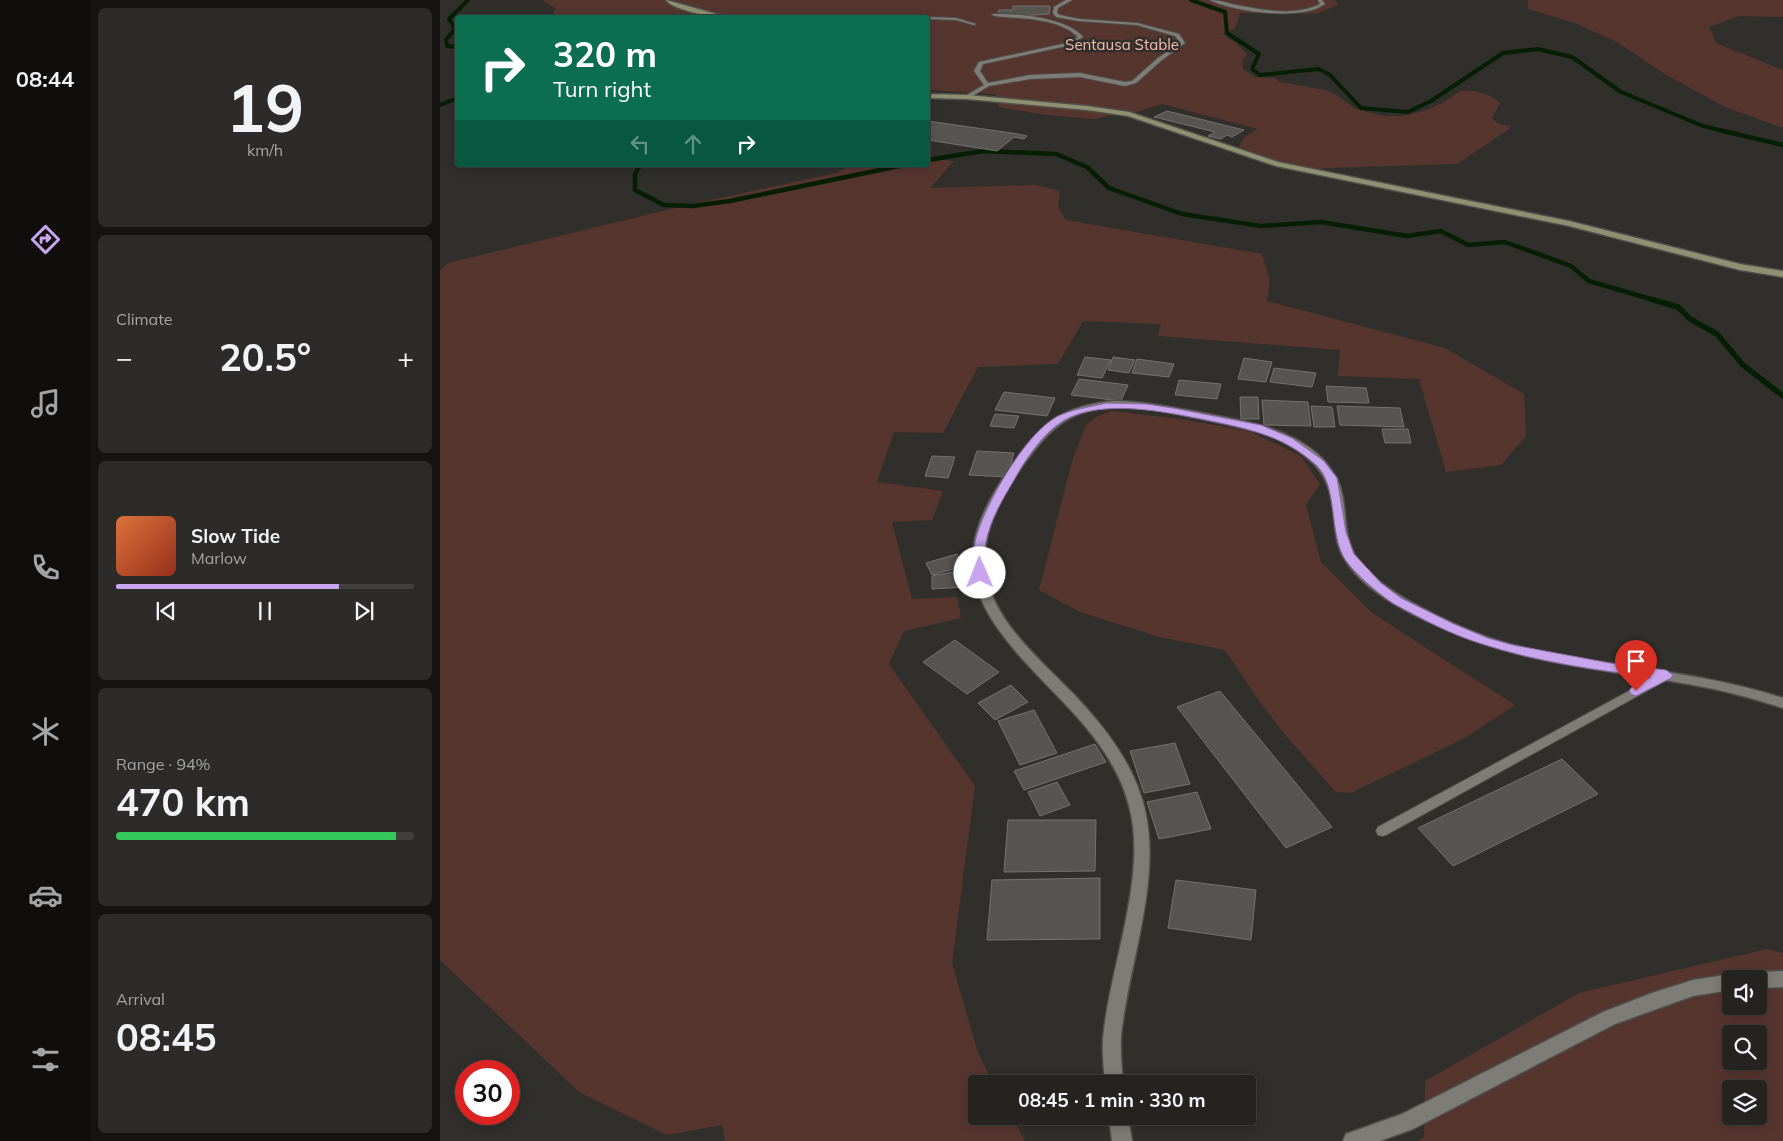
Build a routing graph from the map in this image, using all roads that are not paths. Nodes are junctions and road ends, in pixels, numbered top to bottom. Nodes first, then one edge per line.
1 (669, 0) edge
2 (1070, 0) edge
3 (1212, 0) edge
4 (1320, 0) edge
5 (714, 15) edge
6 (994, 15) dead end
7 (930, 18) edge
8 (974, 24) dead end
9 (987, 85) junction
10 (930, 96) edge
11 (967, 97) junction
12 (1783, 274) edge
13 (1666, 675) junction
14 (1783, 703) edge
15 (1382, 831) dead end
16 (1767, 980) edge
17 (1783, 980) edge
18 (1722, 983) edge
19 (1114, 1075) edge
20 (1119, 1125) edge
21 (1122, 1141) edge
22 (1353, 1141) edge

1 - 5 street
2 - 9 lane
3 - 4 lane
6 - 9 lane
7 - 8 lane
9 - 11 lane
10 - 11 street
11 - 12 street
13 - 14 street
13 - 15 lane
13 - 19 street
16 - 17 street
18 - 22 street
20 - 21 street

